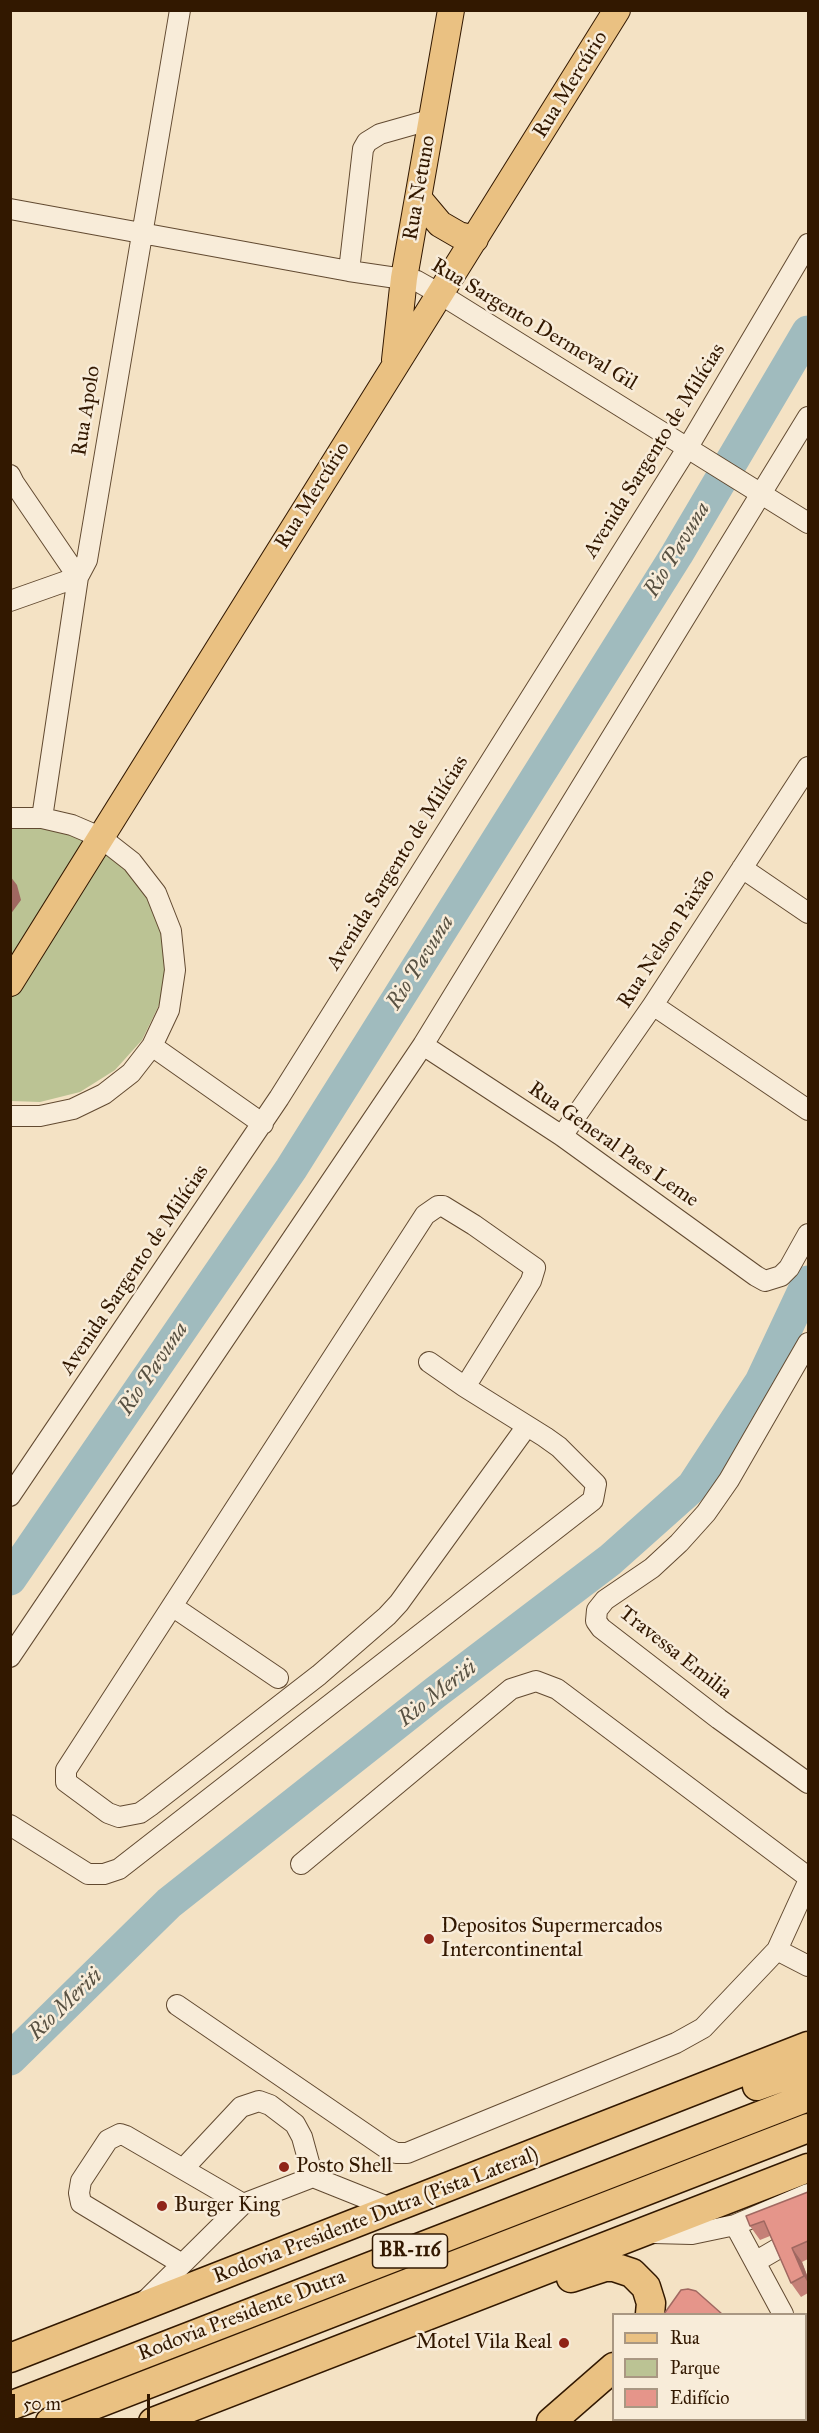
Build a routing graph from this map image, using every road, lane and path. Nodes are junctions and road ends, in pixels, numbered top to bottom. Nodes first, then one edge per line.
1 (180, 10) edge
2 (451, 10) edge
3 (617, 10) edge
4 (433, 119) junction
5 (419, 199) junction
6 (10, 209) edge
7 (141, 233) junction
8 (475, 239) junction
9 (808, 244) edge
10 (349, 271) junction
11 (404, 278) junction
12 (440, 294) junction
13 (394, 366) junction
14 (808, 417) edge
15 (692, 449) junction
16 (12, 481) edge
17 (756, 490) junction
18 (808, 523) edge
19 (78, 577) junction
20 (10, 601) edge
21 (808, 766) edge
22 (42, 818) junction
23 (10, 819) edge
24 (100, 837) junction
25 (742, 868) junction
26 (808, 913) edge
27 (10, 983) edge
28 (653, 1005) junction
29 (423, 1045) junction
30 (152, 1046) junction
31 (808, 1110) edge
32 (10, 1116) edge
33 (263, 1124) junction
34 (562, 1136) junction
35 (808, 1234) edge
36 (808, 1343) edge
37 (429, 1362) dead end
38 (465, 1387) junction
39 (526, 1426) junction
40 (10, 1496) edge
41 (172, 1606) junction
42 (10, 1657) edge
43 (278, 1678) dead end
44 (808, 1783) edge
45 (10, 1825) edge
46 (301, 1864) dead end
47 (808, 1880) edge
48 (777, 1950) junction
49 (808, 1966) edge
50 (177, 2005) dead end
51 (808, 2046) edge
52 (808, 2068) edge
53 (808, 2097) edge
54 (808, 2128) edge
55 (808, 2168) edge
56 (183, 2169) junction
57 (313, 2177) junction
58 (460, 2183) junction
59 (808, 2194) edge
60 (243, 2204) junction
61 (393, 2209) junction
62 (735, 2225) junction
63 (638, 2233) junction
64 (779, 2248) edge
65 (756, 2262) junction
66 (182, 2264) junction
67 (450, 2308) junction
68 (136, 2310) junction
69 (650, 2313) edge
70 (782, 2313) edge
71 (10, 2358) edge
72 (612, 2369) edge
73 (10, 2406) edge
74 (566, 2417) edge
75 (50, 2422) edge
76 (153, 2422) edge

1 - 7 street, Rua Apolo
2 - 4 main road, Rua Netuno
3 - 8 main road, Rua Mercúrio
4 - 5 main road, Rua Netuno
4 - 10 street
5 - 8 main road
5 - 11 main road, Rua Netuno
6 - 7 street, Rua Sargento Dermeval Gil
7 - 10 street, Rua Sargento Dermeval Gil
7 - 19 street, Rua Apolo
8 - 12 main road, Rua Mercúrio
9 - 15 street, Avenida Sargento de Milícias
10 - 11 street, Rua Sargento Dermeval Gil
11 - 12 street, Rua Sargento Dermeval Gil
11 - 13 main road, Rua Netuno
12 - 13 main road, Rua Mercúrio
12 - 15 street, Rua Sargento Dermeval Gil
13 - 24 main road, Rua Mercúrio
14 - 17 street
15 - 17 street, Rua Sargento Dermeval Gil
15 - 33 street, Avenida Sargento de Milícias
16 - 19 street
17 - 18 street, Rua Sargento Dermeval Gil
17 - 29 street
19 - 20 street
19 - 22 street, Rua Apolo
21 - 25 street, Rua Nelson Paixão
22 - 23 street
22 - 24 street
24 - 27 main road, Rua Mercúrio
24 - 30 street
25 - 26 street
25 - 28 street, Rua Nelson Paixão
28 - 31 street
28 - 34 street, Rua Nelson Paixão
29 - 34 street, Rua General Paes Leme
29 - 42 street
30 - 32 street
30 - 33 street
33 - 40 street, Avenida Sargento de Milícias
34 - 35 street, Rua General Paes Leme
36 - 44 street, Travessa Emilia
37 - 38 street
38 - 39 street
38 - 41 street
39 - 41 street
39 - 45 street
41 - 43 street
46 - 47 street
47 - 48 street
48 - 49 street
48 - 50 street
51 - 58 highway, Rodovia Presidente Dutra (Pista Lateral) / BR-116
52 - 58 highway
53 - 73 highway, Rodovia Presidente Dutra / BR-116
54 - 75 highway, Rodovia Presidente Dutra / BR-116
55 - 63 highway
56 - 57 street
56 - 60 street
56 - 66 street
57 - 60 street
57 - 61 street
58 - 61 highway, Rodovia Presidente Dutra (Pista Lateral) / BR-116
59 - 62 street
60 - 66 street
61 - 68 highway, Rodovia Presidente Dutra (Pista Lateral) / BR-116
62 - 63 street
62 - 65 street
63 - 67 highway
64 - 65 street
65 - 70 street
66 - 68 street
67 - 69 highway
67 - 76 highway
68 - 71 highway, Rodovia Presidente Dutra (Pista Lateral) / BR-116
72 - 74 highway

